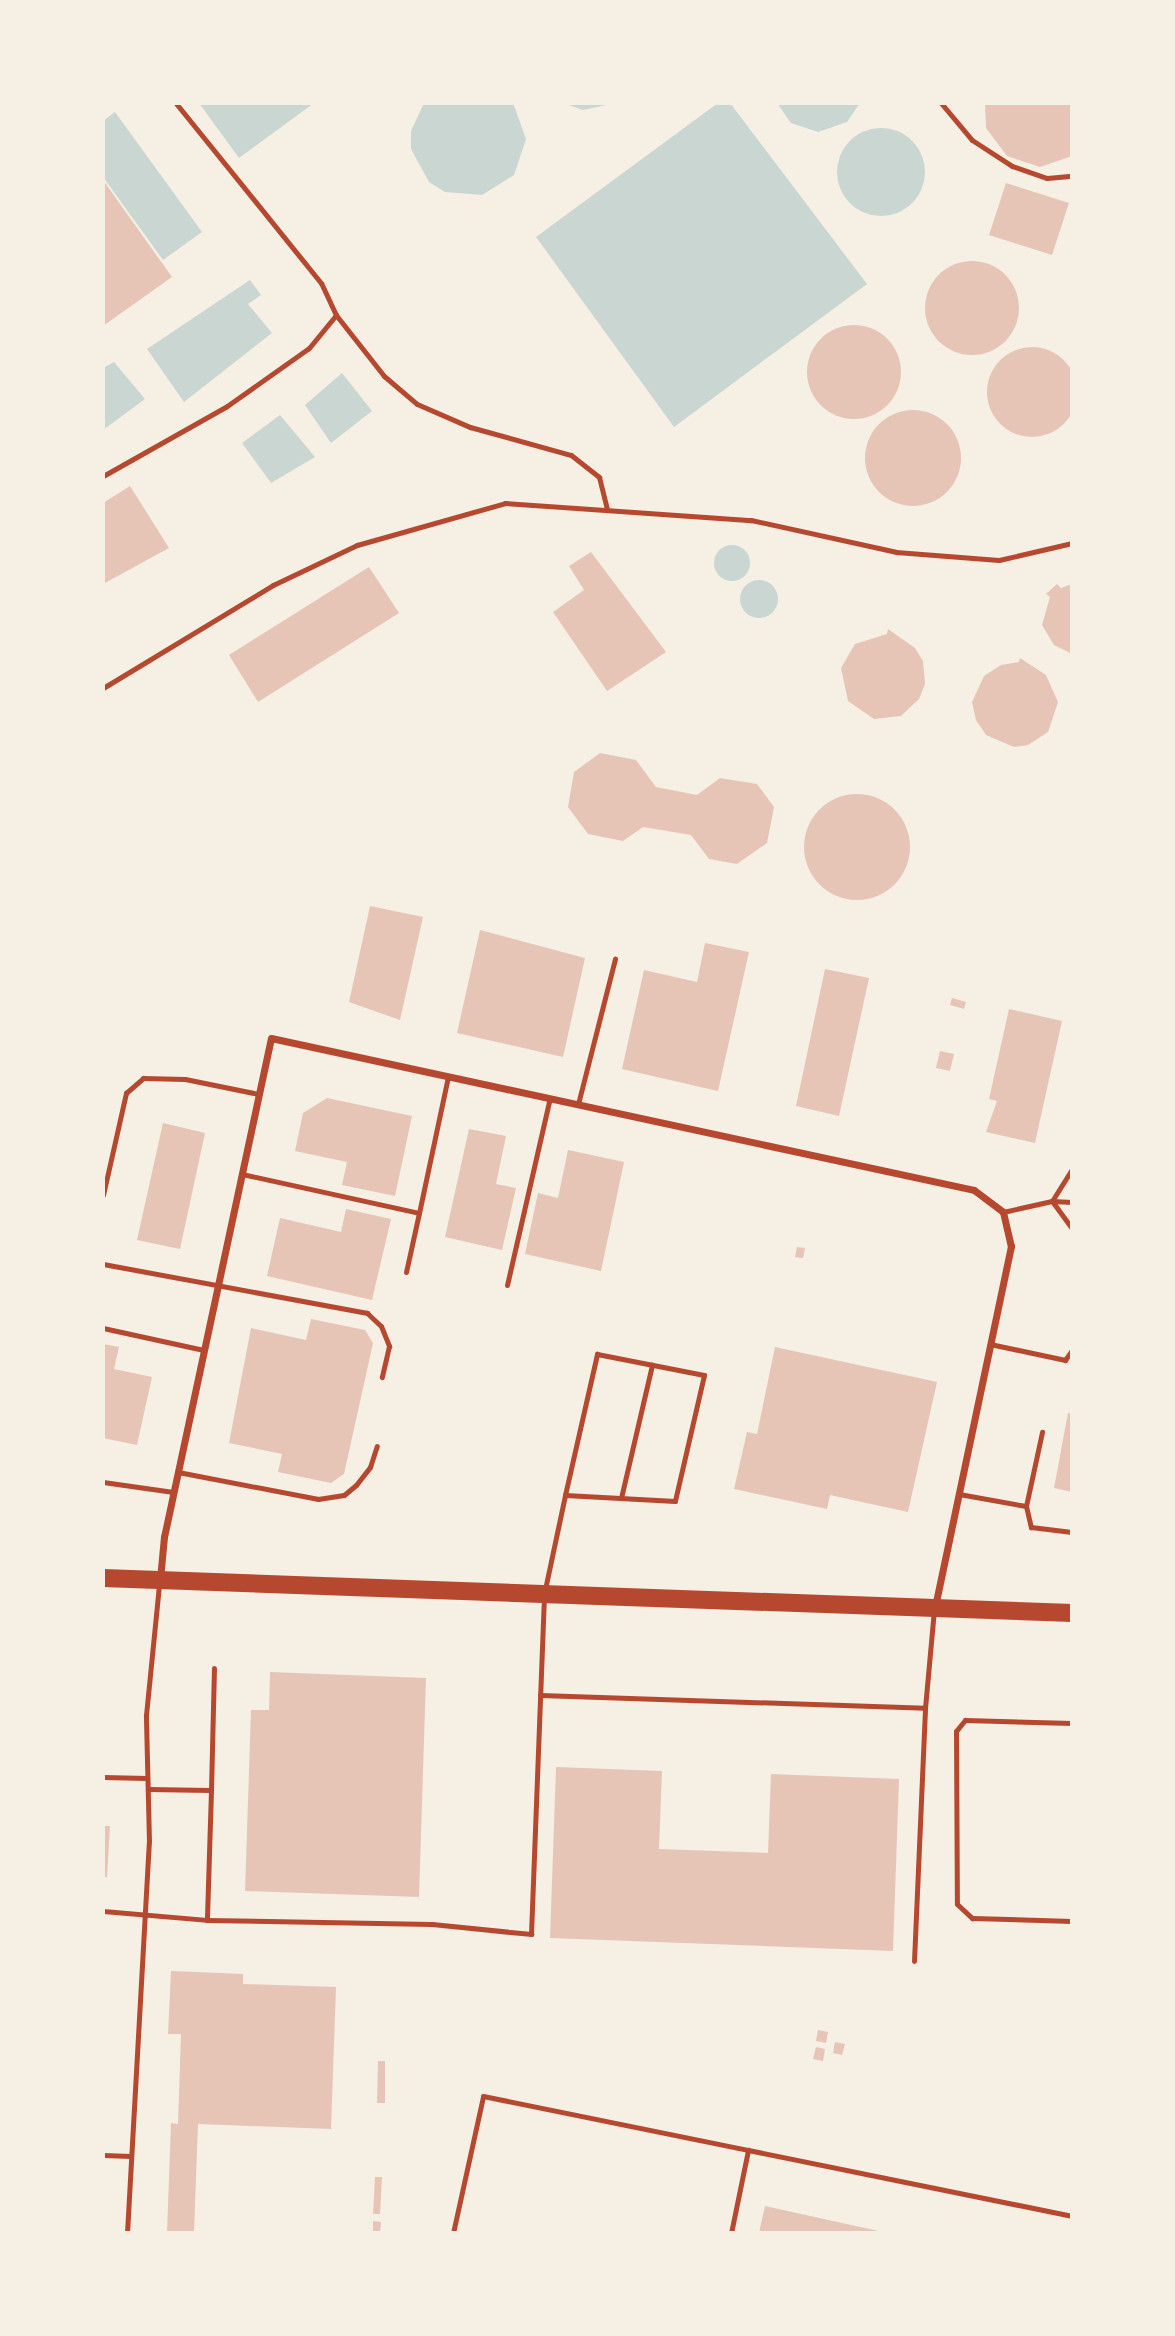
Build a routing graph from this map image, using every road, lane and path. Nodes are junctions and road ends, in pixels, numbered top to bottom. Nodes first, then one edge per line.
1 (176, 103) edge
2 (941, 103) edge
3 (1072, 176) edge
4 (337, 315) junction
5 (103, 477) edge
6 (607, 509) junction
7 (1072, 543) edge
8 (103, 688) edge
9 (615, 959) dead end
10 (448, 1076) junction
11 (259, 1094) junction
12 (550, 1098) junction
13 (578, 1104) junction
14 (1072, 1170) edge
15 (242, 1174) junction
16 (103, 1195) edge
17 (1052, 1201) junction
18 (1072, 1202) edge
19 (1003, 1212) junction
20 (419, 1213) junction
21 (1072, 1229) edge
22 (103, 1264) edge
23 (406, 1272) dead end
24 (217, 1285) junction
25 (507, 1285) dead end
26 (103, 1328) edge
27 (990, 1344) junction
28 (204, 1350) junction
29 (1072, 1350) edge
30 (652, 1364) junction
31 (382, 1377) dead end
32 (1042, 1432) dead end
33 (377, 1446) dead end
34 (178, 1472) junction
35 (103, 1482) edge
36 (173, 1493) junction
37 (959, 1494) junction
38 (565, 1495) junction
39 (621, 1498) junction
40 (1026, 1506) junction
41 (1072, 1532) edge
42 (103, 1578) edge
43 (159, 1581) junction
44 (544, 1594) junction
45 (934, 1609) junction
46 (1072, 1613) edge
47 (214, 1668) dead end
48 (540, 1695) junction
49 (925, 1708) junction
50 (1072, 1723) edge
51 (103, 1777) edge
52 (147, 1778) junction
53 (148, 1789) junction
54 (211, 1790) junction
55 (103, 1911) edge
56 (145, 1913) junction
57 (207, 1920) junction
58 (1072, 1921) edge
59 (914, 1961) dead end
60 (748, 2150) junction
61 (103, 2155) edge
62 (131, 2156) junction
63 (1072, 2216) edge
64 (127, 2233) edge
65 (453, 2233) edge
66 (731, 2233) edge

1 - 4 lane
2 - 3 lane
4 - 5 lane
4 - 6 lane
6 - 7 lane
6 - 8 lane
9 - 13 lane
10 - 11 street
10 - 12 street
10 - 20 lane
11 - 15 street
11 - 16 lane
12 - 13 street
12 - 25 lane
13 - 19 street
14 - 17 lane
15 - 20 lane
15 - 24 street
17 - 18 lane
17 - 19 lane
17 - 21 lane
19 - 27 street
20 - 23 lane
22 - 24 lane
24 - 28 street
24 - 31 lane
26 - 28 lane
27 - 29 lane
27 - 37 street
28 - 34 street
30 - 38 lane
30 - 39 lane
30 - 39 lane
32 - 40 lane
33 - 34 lane
34 - 36 street
35 - 36 lane
36 - 43 street
37 - 40 lane
37 - 45 street
38 - 39 lane
38 - 44 lane
40 - 41 lane
42 - 43 main road
43 - 44 main road
43 - 52 lane
44 - 45 main road
44 - 48 lane
45 - 46 main road
45 - 49 lane
47 - 54 lane
48 - 49 lane
48 - 57 lane
49 - 59 lane
50 - 58 lane
51 - 52 lane
52 - 53 lane
53 - 54 lane
53 - 56 lane
54 - 57 lane
55 - 56 lane
56 - 57 lane
56 - 62 lane
60 - 63 lane
60 - 65 lane
60 - 66 lane
61 - 62 lane
62 - 64 lane

